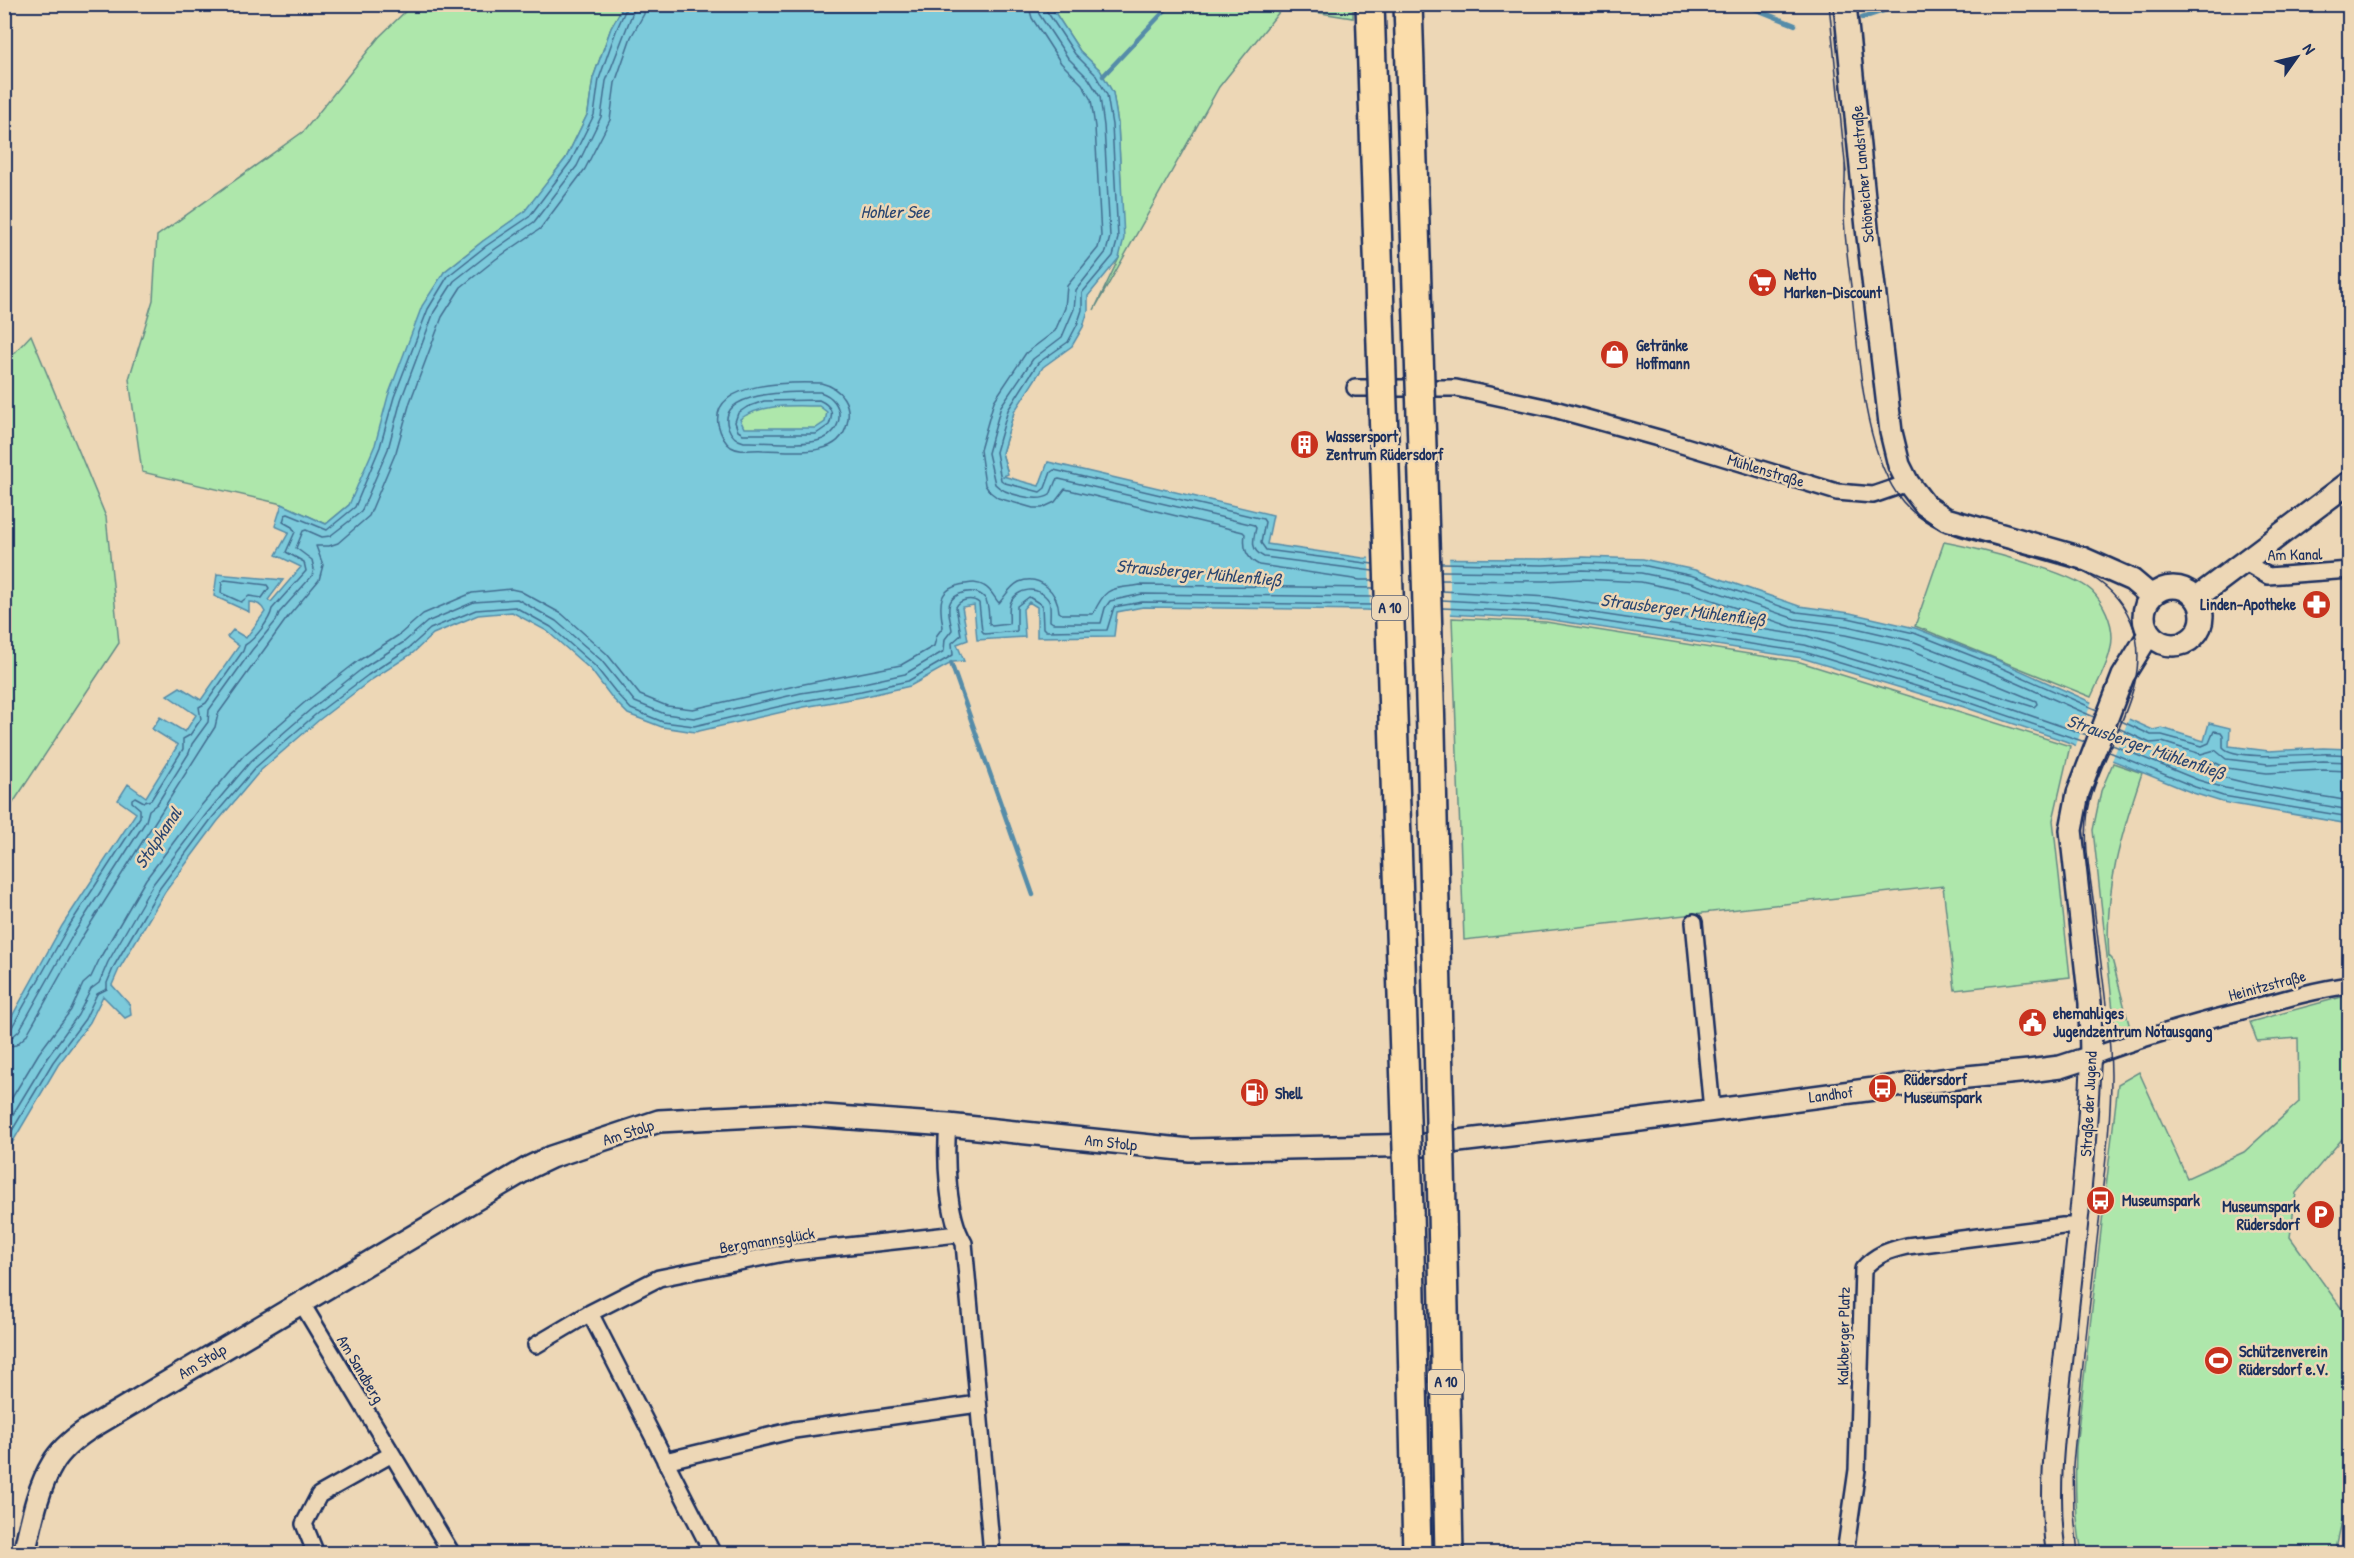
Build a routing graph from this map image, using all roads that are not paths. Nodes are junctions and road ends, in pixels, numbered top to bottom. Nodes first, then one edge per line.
1 (1370, 4) edge
2 (1408, 4) edge
3 (1845, 4) edge
4 (1355, 388) dead end
5 (2349, 482) edge
6 (1908, 483) junction
7 (2244, 562) junction
8 (2349, 570) edge
9 (2151, 596) junction
10 (2196, 598) junction
11 (2149, 634) junction
12 (1694, 922) dead end
13 (2349, 985) edge
14 (2091, 1057) junction
15 (1712, 1110) junction
16 (948, 1125) junction
17 (1424, 1145) joint
18 (2078, 1226) junction
19 (958, 1234) junction
20 (301, 1302) junction
21 (590, 1313) junction
22 (536, 1346) dead end
23 (978, 1404) junction
24 (392, 1454) junction
25 (665, 1461) junction
26 (24, 1554) edge
27 (316, 1554) edge
28 (452, 1554) edge
29 (713, 1554) edge
30 (992, 1554) edge
31 (1417, 1554) edge
32 (1449, 1554) edge
33 (1845, 1554) edge
34 (2056, 1554) edge

1 - 31 highway, A 10, bridge
2 - 32 highway, A 10, bridge
3 - 6 main road, Schöneicher Landstraße
4 - 6 street, Mühlenstraße
5 - 7 main road
6 - 9 main road
7 - 8 street, Am Kanal
7 - 10 main road
9 - 10 main road
9 - 11 main road
10 - 11 main road
11 - 14 main road, Straße der Jugend
12 - 15 street
13 - 14 street, Heinitzstraße
14 - 15 main road, Landhof
14 - 18 street, Straße der Jugend
15 - 17 main road, Landhof
16 - 17 main road, Am Stolp
16 - 19 street
16 - 20 main road, Am Stolp
18 - 33 street, Kalkberger Platz
18 - 34 street, Straße der Jugend
19 - 21 street, Bergmannsglück
19 - 23 street
20 - 24 street, Am Sandberg
20 - 26 main road, Am Stolp
21 - 22 street, Bergmannsglück
21 - 25 street
23 - 25 street
23 - 30 street
24 - 27 street
24 - 28 street, Am Sandberg
25 - 29 street

